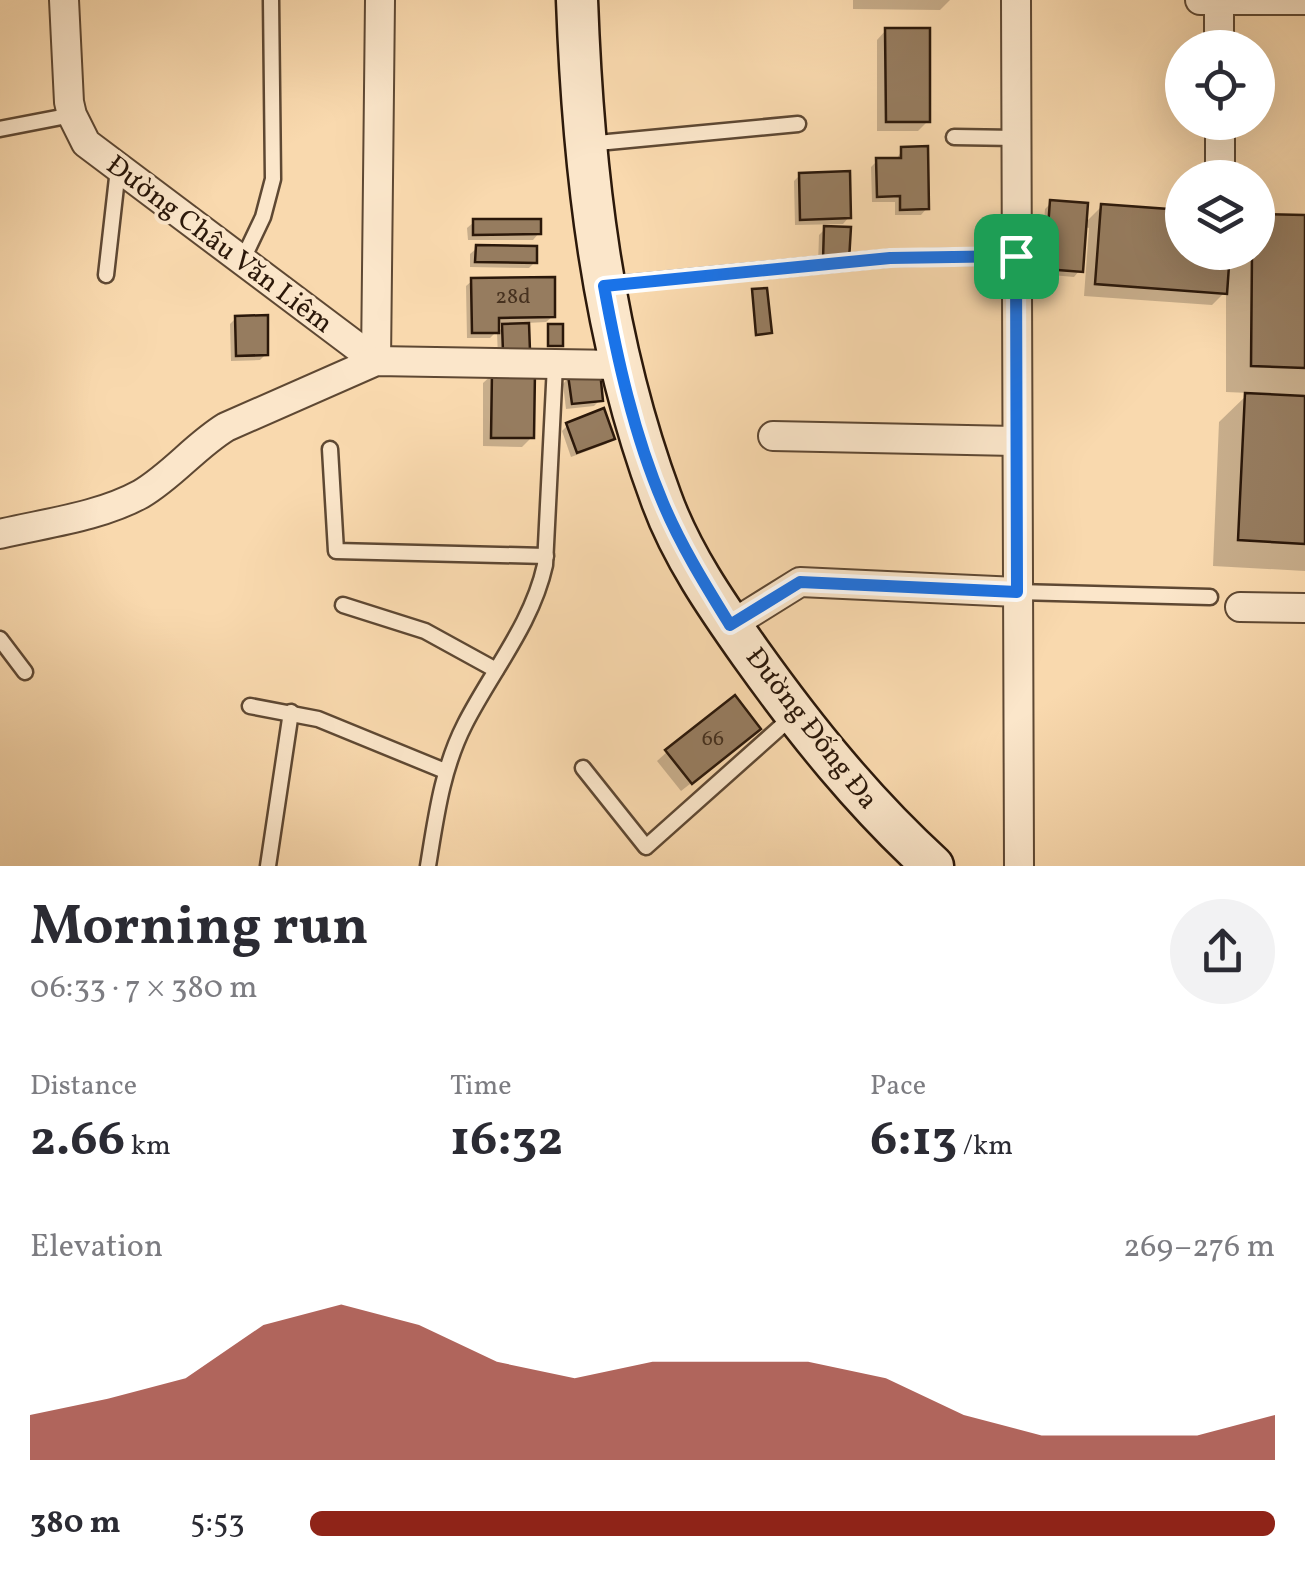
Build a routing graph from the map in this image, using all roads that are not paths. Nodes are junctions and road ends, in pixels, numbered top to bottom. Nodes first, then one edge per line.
1 (64, 0) edge
2 (271, 0) edge
3 (380, 0) edge
4 (577, 0) edge
5 (1016, 0) edge
6 (1200, 0) edge
7 (1305, 0) edge
8 (1219, 1) edge
9 (1219, 30) edge
10 (72, 115) junction
11 (798, 124) dead end
12 (0, 129) edge
13 (954, 137) dead end
14 (1016, 138) junction
15 (586, 144) junction
16 (118, 168) junction
17 (1016, 256) junction
18 (243, 259) junction
19 (106, 275) dead end
20 (604, 286) junction
21 (376, 360) junction
22 (555, 365) junction
23 (619, 365) junction
24 (773, 436) dead end
25 (1016, 441) junction
26 (330, 449) dead end
27 (0, 534) edge
28 (546, 556) junction
29 (1017, 592) junction
30 (1210, 596) dead end
31 (343, 606) dead end
32 (1240, 607) dead end
33 (1305, 608) edge
34 (730, 625) junction
35 (0, 639) edge
36 (496, 670) junction
37 (25, 672) dead end
38 (250, 706) dead end
39 (290, 712) junction
40 (795, 715) junction
41 (583, 768) dead end
42 (445, 772) junction
43 (268, 866) edge
44 (428, 866) edge
45 (933, 866) edge
46 (1018, 866) edge

1 - 10 street
2 - 18 lane
3 - 21 street, Đường Châu Văn Liêm
4 - 15 main road, Đường Đống Đa
5 - 14 street
6 - 8 street
7 - 8 street
8 - 9 street
10 - 12 lane
10 - 16 street, Đường Châu Văn Liêm
11 - 15 lane
13 - 14 lane
14 - 17 street
15 - 20 main road, Đường Đống Đa
16 - 18 street, Đường Châu Văn Liêm
16 - 19 lane
17 - 20 lane
17 - 25 street
18 - 21 street, Đường Châu Văn Liêm
20 - 23 main road, Đường Đống Đa
21 - 22 street, Đường Châu Văn Liêm
21 - 27 street, Đường Châu Văn Liêm
22 - 23 street, Đường Châu Văn Liêm
22 - 28 lane
23 - 34 main road, Đường Đống Đa
24 - 25 street
25 - 29 street
26 - 28 lane
28 - 36 lane
29 - 30 lane
29 - 34 street
29 - 46 street
31 - 36 lane
32 - 33 street
34 - 40 main road, Đường Đống Đa
35 - 37 lane
36 - 42 lane
38 - 39 lane
39 - 42 lane
39 - 43 lane
40 - 41 lane
40 - 45 main road, Đường Đống Đa
42 - 44 lane

